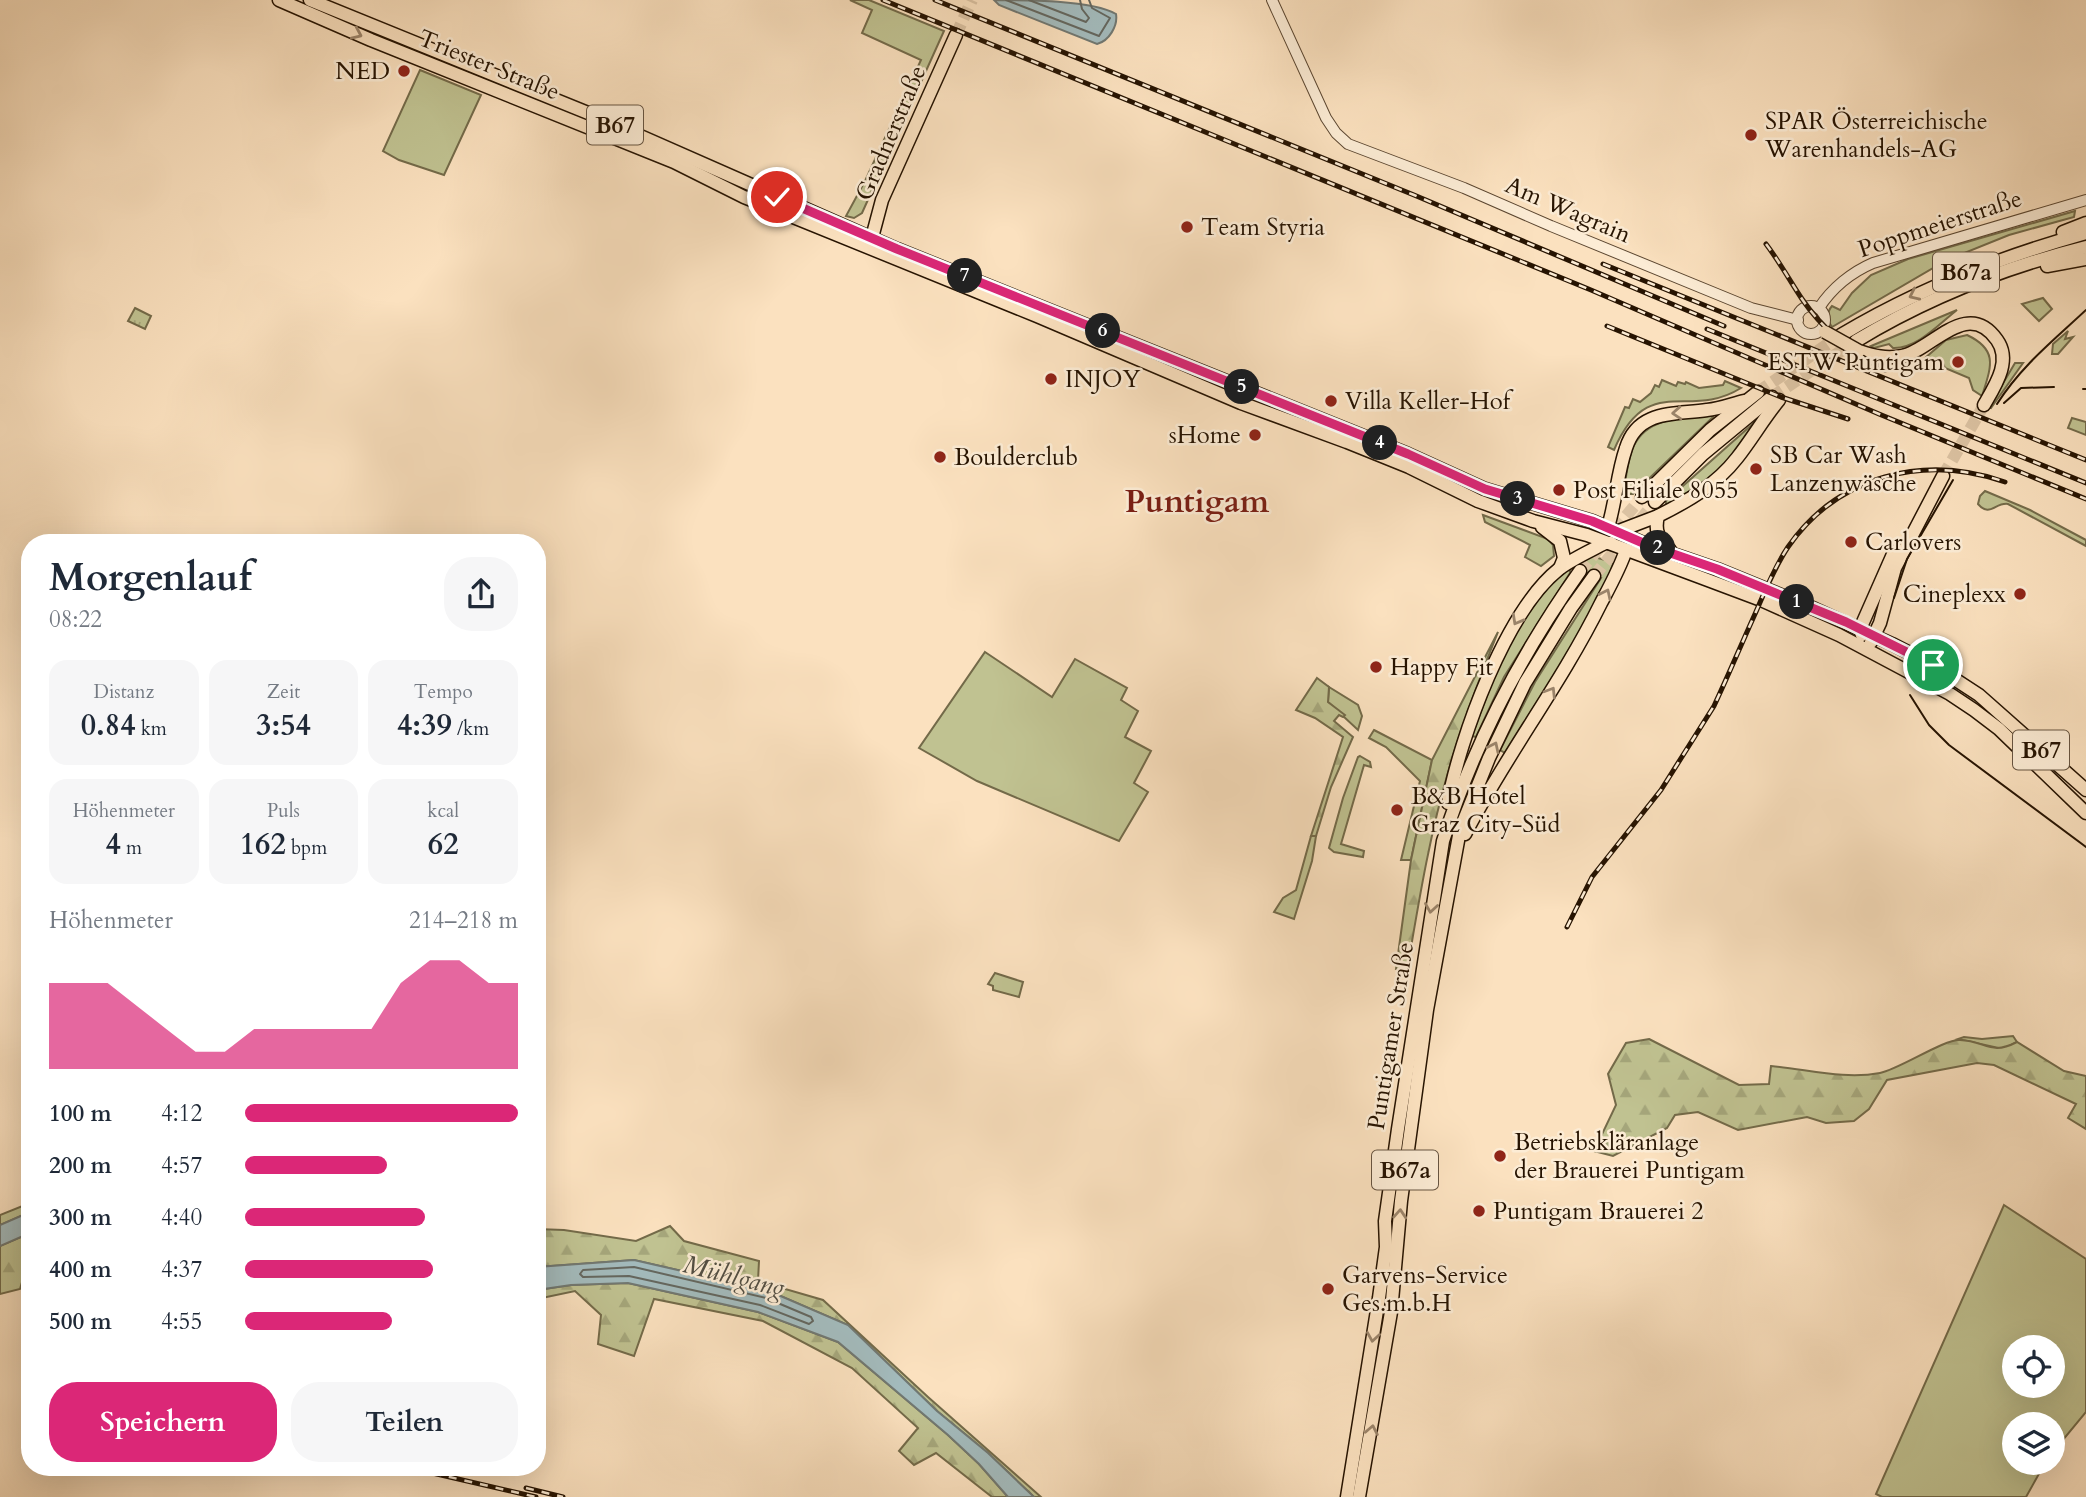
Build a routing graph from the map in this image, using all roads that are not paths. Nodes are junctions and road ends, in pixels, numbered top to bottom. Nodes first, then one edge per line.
1 (279, 0) edge
2 (310, 0) edge
3 (1272, 0) edge
4 (956, 35) tunnel mouth
5 (2086, 200) edge
6 (2086, 223) edge
7 (2086, 233) edge
8 (871, 243) junction
9 (2046, 244) junction
10 (2086, 247) edge
11 (2086, 259) edge
12 (1999, 274) junction
13 (1819, 308) junction
14 (1798, 320) junction
15 (1824, 330) junction
16 (1841, 335) tunnel mouth
17 (1858, 346) junction
18 (1758, 391) tunnel mouth
19 (1744, 401) junction
20 (1984, 405) tunnel mouth
21 (1943, 476) tunnel mouth
22 (1932, 494) junction
23 (1642, 497) tunnel mouth
24 (1655, 502) tunnel mouth
25 (1658, 516) junction
26 (1534, 522) junction
27 (1615, 538) junction
28 (1673, 552) junction
29 (1560, 568) junction
30 (1580, 571) tunnel mouth
31 (1594, 576) tunnel mouth
32 (1860, 629) junction
33 (1874, 635) junction
34 (1865, 650) junction
35 (2086, 790) edge
36 (2086, 813) edge
37 (1443, 841) junction
38 (1454, 856) junction
39 (1348, 1497) edge
40 (1359, 1497) edge

1 -> 8 main road, Triester Straße / B67
2 - 8 main road, Triester Straße / B67
3 - 14 street, Am Wagrain
4 - 8 main road, Gradnerstraße
5 - 13 street, Poppmeierstraße
6 - 9 main road
7 - 9 main road, B67a
8 - 26 main road, Triester Straße / B67
8 - 27 main road, Triester Straße / B67
9 -> 16 main road, B67a
10 - 12 main road, B67a
11 - 12 main road
12 - 17 main road, B67a
13 - 14 street
13 - 15 street
14 - 15 street
15 - 17 main road, bridge
17 - 20 main road
18 - 19 main road
19 - 23 main road
19 -> 27 main road
21 - 22 main road
22 - 32 main road
22 - 33 main road
24 - 25 main road
25 - 27 main road
25 - 28 main road
26 - 27 main road, Triester Straße / B67
26 - 29 main road
27 - 28 main road, Triester Straße / B67
27 - 29 main road
27 - 34 main road, Triester Straße / B67
38 -> 27 main road
28 - 32 main road, Triester Straße / B67
29 -> 37 main road
30 - 37 main road, Puntigamer Straße / B67a
38 -> 31 main road, Puntigamer Straße / B67a
32 - 33 main road, Triester Straße / B67
32 - 34 main road
33 - 34 main road
33 - 35 main road, Triester Straße / B67
34 - 36 main road, Triester Straße / B67
37 -> 39 main road, Puntigamer Straße / B67a
40 -> 38 main road, Puntigamer Straße / B67a

